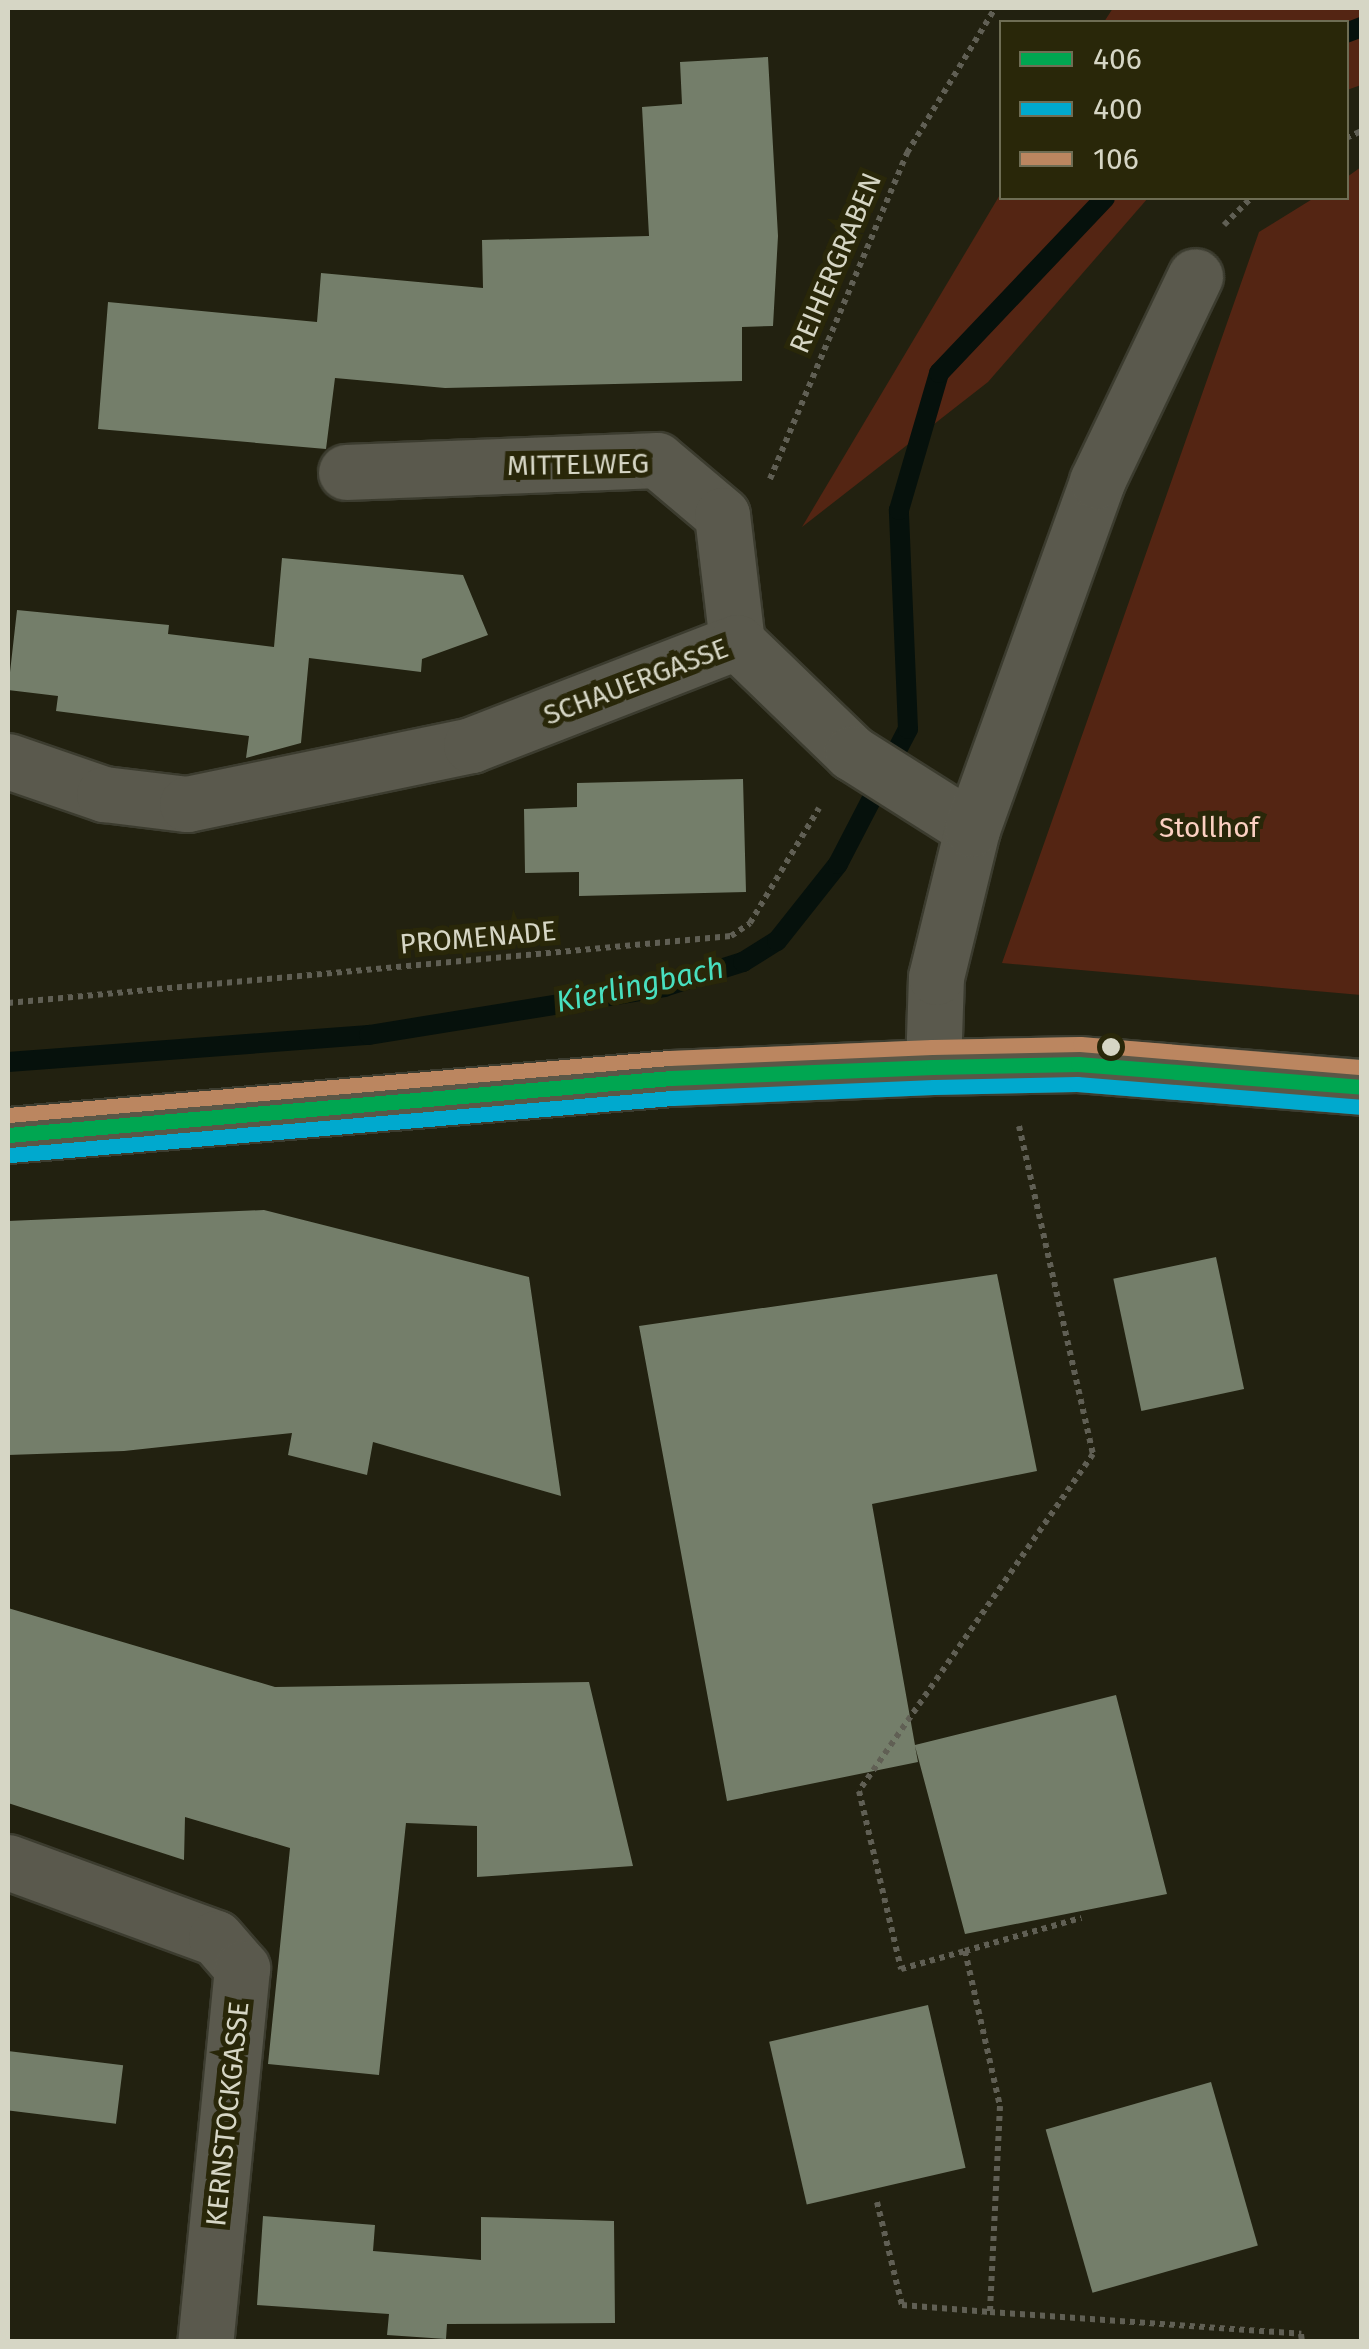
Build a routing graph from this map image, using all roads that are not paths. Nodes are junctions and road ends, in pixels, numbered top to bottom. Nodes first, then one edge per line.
1 (1195, 276) dead end
2 (346, 472) dead end
3 (737, 642) junction
4 (8, 760) edge
5 (972, 830) junction
6 (933, 1067) junction
7 (1362, 1088) edge
8 (8, 1135) edge
9 (8, 1862) edge
10 (205, 2342) edge

1 - 5 street
2 - 3 street, MITTELWEG
3 - 4 street, SCHAUERGASSE
3 - 5 street, SCHAUERGASSE
5 - 6 street
6 - 7 main road
6 - 8 main road
9 - 10 street, KERNSTOCKGASSE

